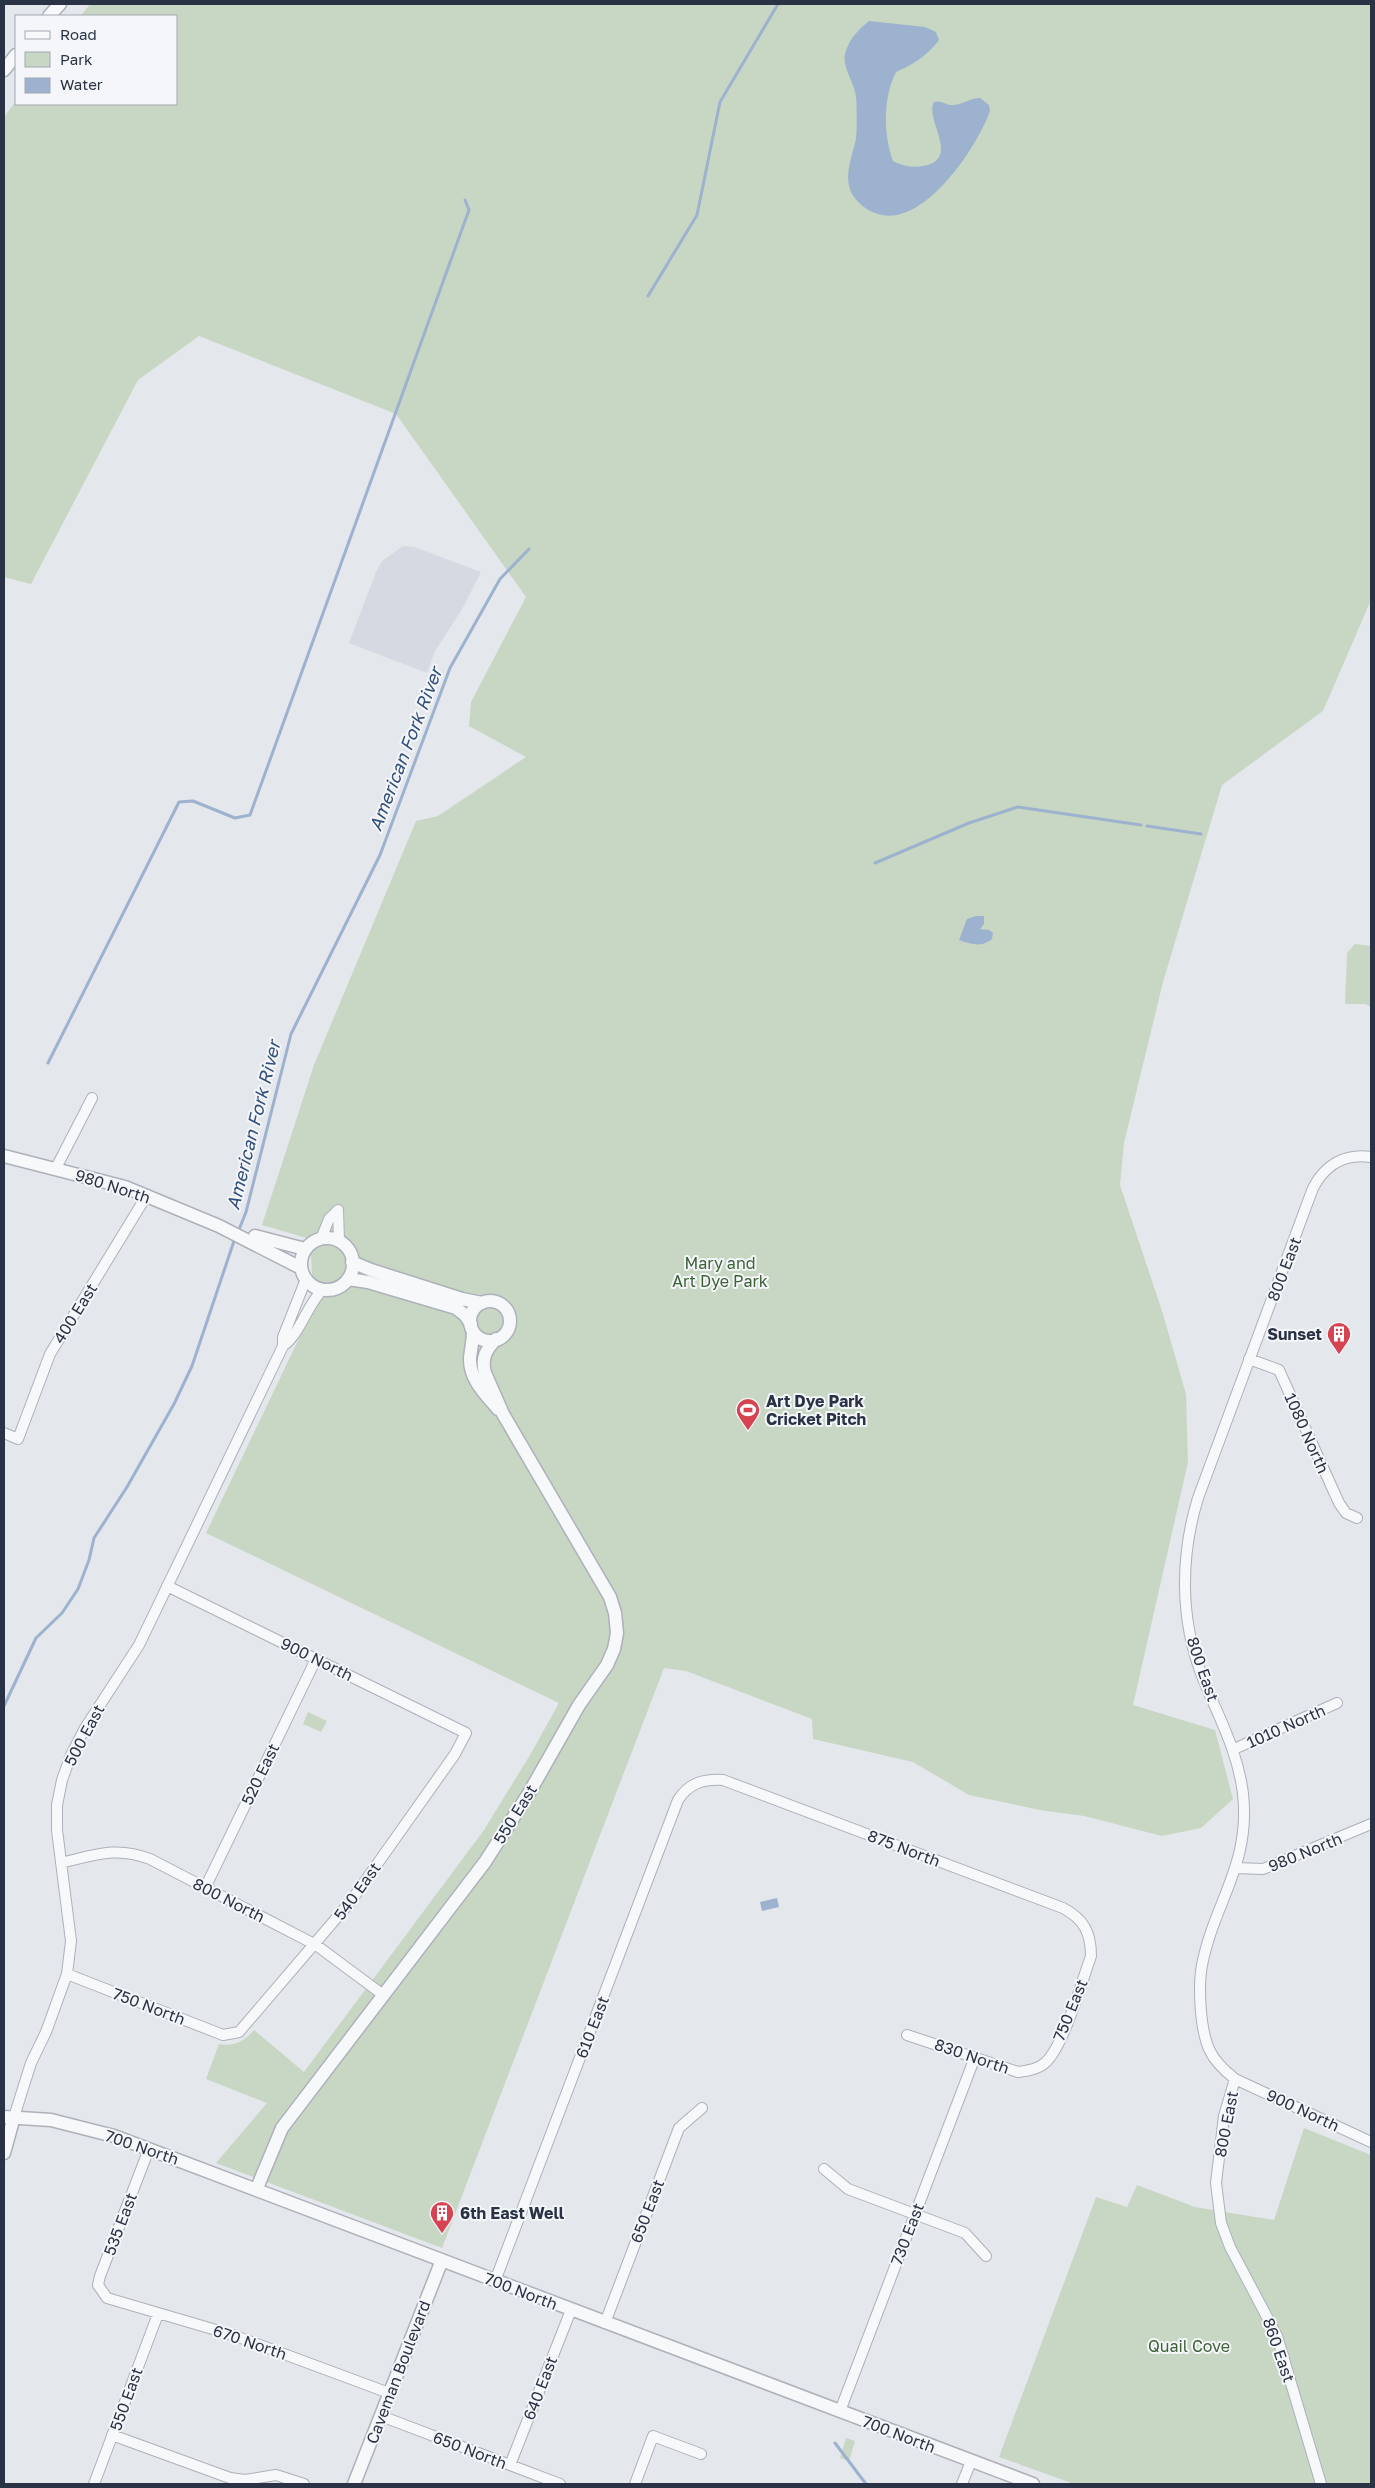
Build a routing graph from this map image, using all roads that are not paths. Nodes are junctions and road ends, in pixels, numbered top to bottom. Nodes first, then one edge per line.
1 (60, 4) edge
2 (50, 15) edge
3 (15, 56) edge
4 (4, 70) edge
5 (92, 1098) dead end
6 (4, 1156) edge
7 (1371, 1158) edge
8 (56, 1168) junction
9 (147, 1196) junction
10 (321, 1239) junction
11 (255, 1240) junction
12 (339, 1241) junction
13 (305, 1249) junction
14 (352, 1262) junction
15 (304, 1273) junction
16 (348, 1278) junction
17 (323, 1289) junction
18 (482, 1303) junction
19 (472, 1327) junction
20 (496, 1339) junction
21 (283, 1346) junction
22 (1250, 1359) junction
23 (503, 1414) junction
24 (4, 1433) edge
25 (1357, 1518) dead end
26 (167, 1586) junction
27 (316, 1659) junction
28 (1337, 1703) dead end
29 (466, 1733) joint
30 (1234, 1749) junction
31 (699, 1782) joint
32 (1371, 1824) edge
33 (61, 1864) junction
34 (1236, 1868) junction
35 (205, 1888) junction
36 (1091, 1944) joint
37 (316, 1945) junction
38 (67, 1974) junction
39 (382, 1994) junction
40 (232, 2035) joint
41 (907, 2035) dead end
42 (975, 2057) junction
43 (1036, 2068) joint
44 (1234, 2079) junction
45 (702, 2108) dead end
46 (9, 2117) edge
47 (1371, 2142) edge
48 (149, 2149) junction
49 (4, 2153) edge
50 (824, 2169) dead end
51 (256, 2188) junction
52 (1216, 2193) joint
53 (915, 2214) junction
54 (986, 2256) dead end
55 (442, 2260) junction
56 (496, 2281) junction
57 (107, 2298) joint
58 (571, 2310) junction
59 (158, 2314) junction
60 (605, 2323) junction
61 (389, 2393) junction
62 (840, 2412) junction
63 (381, 2416) junction
64 (112, 2435) junction
65 (701, 2454) dead end
66 (971, 2461) junction
67 (510, 2466) junction
68 (94, 2484) edge
69 (304, 2484) edge
70 (354, 2484) edge
71 (560, 2484) edge
72 (635, 2484) edge
73 (962, 2484) edge
74 (1033, 2484) edge
75 (1321, 2484) edge

1 - 2 street
3 - 4 street
5 - 8 street
6 - 8 street, 980 North
7 - 22 street, 800 East
8 - 9 street, 980 North
9 - 11 street, 980 North
9 - 24 street, 400 East
10 - 12 street
10 - 12 street
10 - 13 street
11 - 13 street, 980 North
11 - 15 street, 980 North
12 - 14 street
13 - 15 street
14 - 16 street
14 - 18 street
15 - 17 street
15 - 21 street, 500 East
16 - 17 street
16 - 19 street
17 - 21 street, 500 East
18 - 19 street
18 - 20 street
19 - 20 street
19 - 23 street, 550 East
20 - 23 street, 550 East
21 - 26 street, 500 East
22 - 25 street, 1080 North
22 - 30 street, 800 East
23 - 39 street, 550 East
26 - 27 street, 900 North
26 - 33 street, 500 East
27 - 29 street, 900 North
27 - 35 street, 520 East
28 - 30 street, 1010 North
29 - 37 street, 540 East
30 - 34 street, 800 East
31 - 36 street, 875 North
31 - 56 street, 610 East
32 - 34 street, 980 North
33 - 35 street, 800 North
33 - 38 street, 500 East
34 - 44 street, 800 East
35 - 37 street, 800 North
36 - 43 street, 750 East
37 - 39 street, 800 North
37 - 40 street, 540 East
38 - 40 street, 750 North
38 - 46 street, 500 East
39 - 51 street, 550 East
41 - 42 street, 830 North
42 - 43 street, 830 North
42 - 53 street, 730 East
44 - 47 street, 900 North
44 - 52 street, 800 East
45 - 60 street, 650 East
46 - 48 street, 700 North
46 - 49 street, 500 East
48 - 51 street, 700 North
48 - 57 street, 535 East
50 - 53 street
51 - 55 street, 700 North
52 - 75 street, 860 East
53 - 54 street
53 - 62 street, 730 East
55 - 56 street, 700 North
55 - 61 street, Caveman Boulevard
56 - 58 street, 700 North
57 - 59 street, 670 North
58 - 60 street, 700 North
58 - 67 street, 640 East
59 - 61 street, 670 North
59 - 64 street, 550 East
60 - 62 street, 700 North
61 - 63 street, Caveman Boulevard
62 - 66 street, 700 North
63 - 67 street, 650 North
63 - 70 street, Caveman Boulevard
64 - 68 street, 550 East
64 - 69 street
65 - 72 street
66 - 73 street
66 - 74 street, 700 North
67 - 71 street, 650 North

